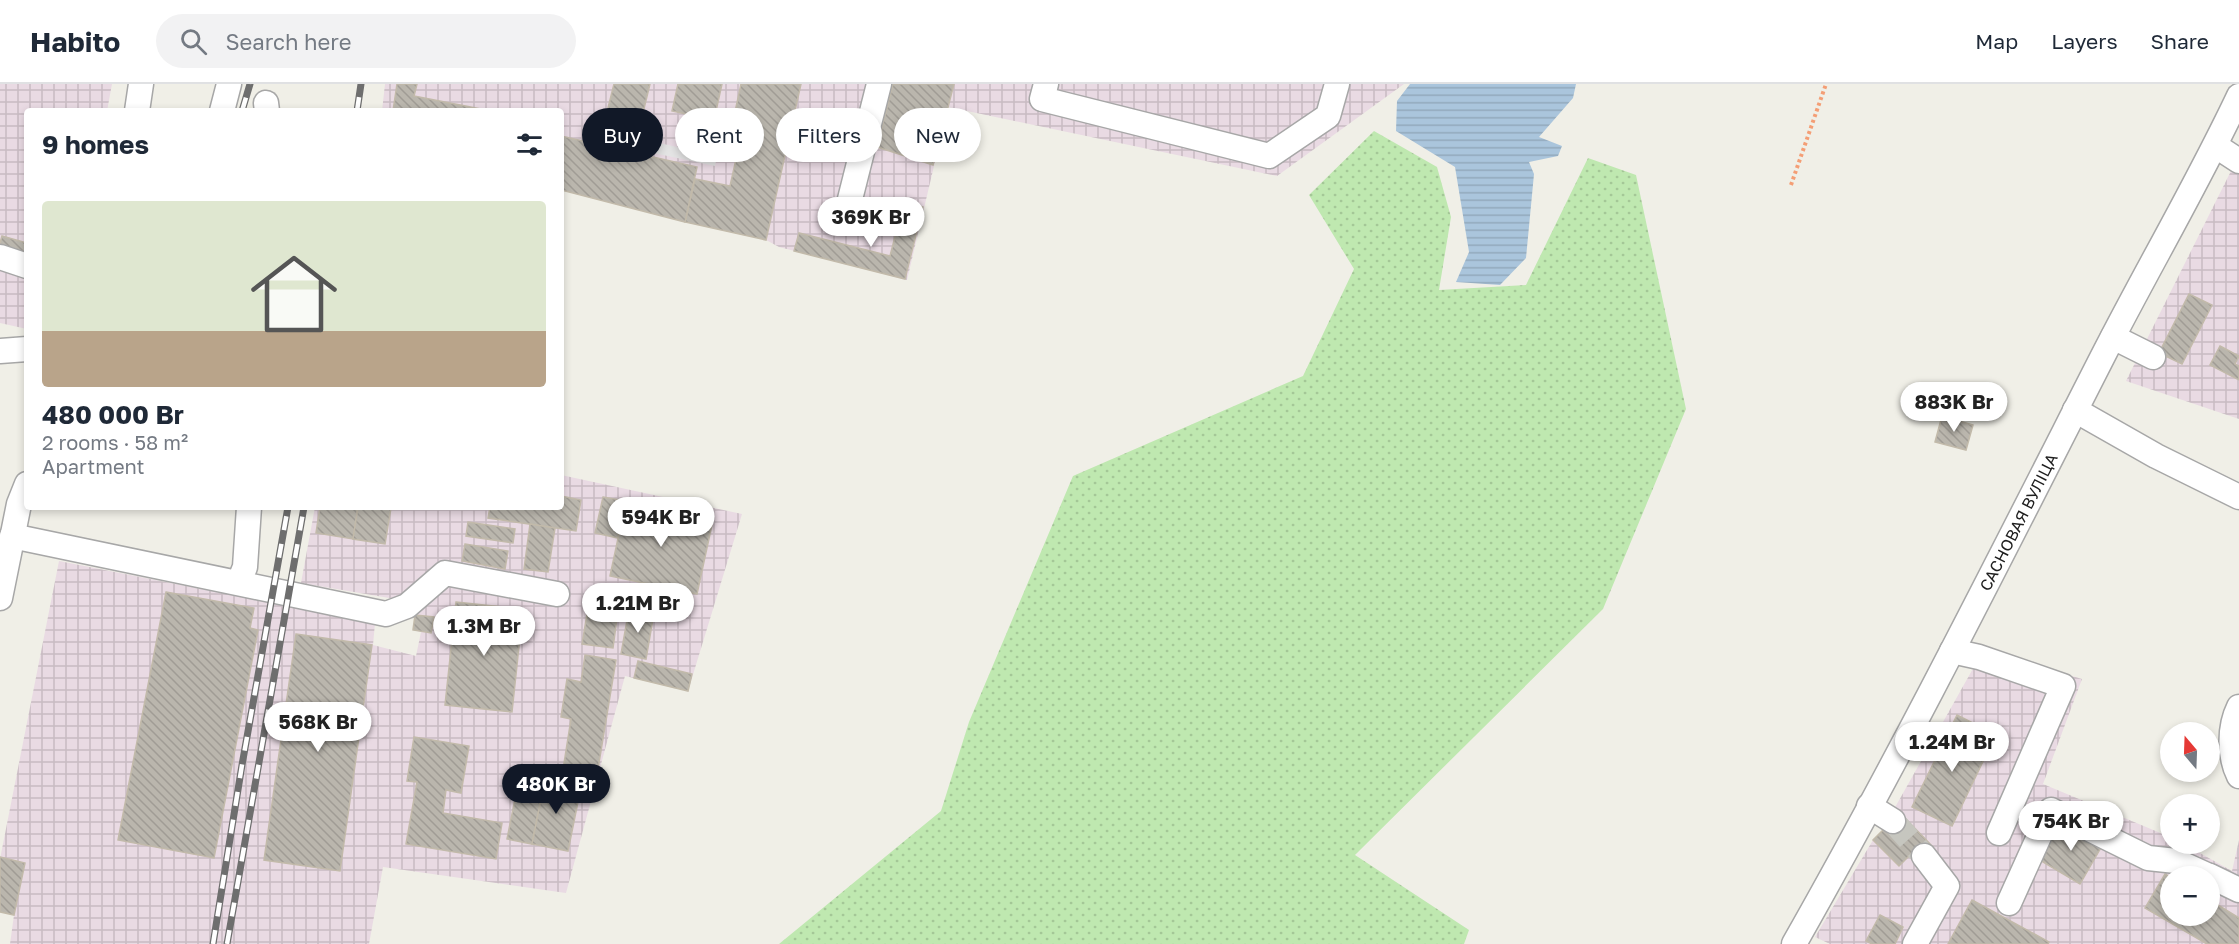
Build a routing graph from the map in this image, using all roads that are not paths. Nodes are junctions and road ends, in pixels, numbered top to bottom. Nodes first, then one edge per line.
1 (141, 84) edge
2 (229, 84) edge
3 (879, 84) edge
4 (1046, 84) edge
5 (1337, 84) edge
6 (2239, 96) edge
7 (137, 108) edge
8 (223, 108) edge
9 (2216, 146) junction
10 (2239, 161) edge
11 (845, 219) dead end
12 (0, 257) edge
13 (24, 265) edge
14 (2112, 337) junction
15 (24, 349) edge
16 (0, 351) edge
17 (2153, 357) dead end
18 (2075, 410) junction
19 (24, 492) edge
20 (2239, 497) edge
21 (249, 510) edge
22 (12, 536) junction
23 (239, 582) junction
24 (557, 594) dead end
25 (0, 598) edge
26 (1952, 651) junction
27 (2239, 706) edge
28 (2239, 776) edge
29 (1869, 806) junction
30 (1893, 821) tunnel mouth
31 (1999, 833) dead end
32 (1924, 856) tunnel mouth
33 (2187, 866) edge
34 (2220, 881) edge
35 (2239, 890) edge
36 (2009, 903) dead end
37 (1794, 944) edge
38 (1915, 944) edge

1 - 7 street
2 - 8 street
3 - 11 street
4 - 5 street
6 - 9 street, САСНОВАЯ ВУЛІЦА
9 - 10 street
9 - 14 street, САСНОВАЯ ВУЛІЦА
12 - 13 street
14 - 17 street
14 - 18 street, САСНОВАЯ ВУЛІЦА
15 - 16 street
18 - 20 street
18 - 26 street, САСНОВАЯ ВУЛІЦА
19 - 22 street
21 - 23 street
22 - 23 street
22 - 25 street
23 - 24 street
26 - 29 street, САСНОВАЯ ВУЛІЦА
26 - 31 street
27 - 28 street
29 - 30 street
29 - 37 street, САСНОВАЯ ВУЛІЦА
32 - 38 street
33 - 36 street
34 - 35 street

